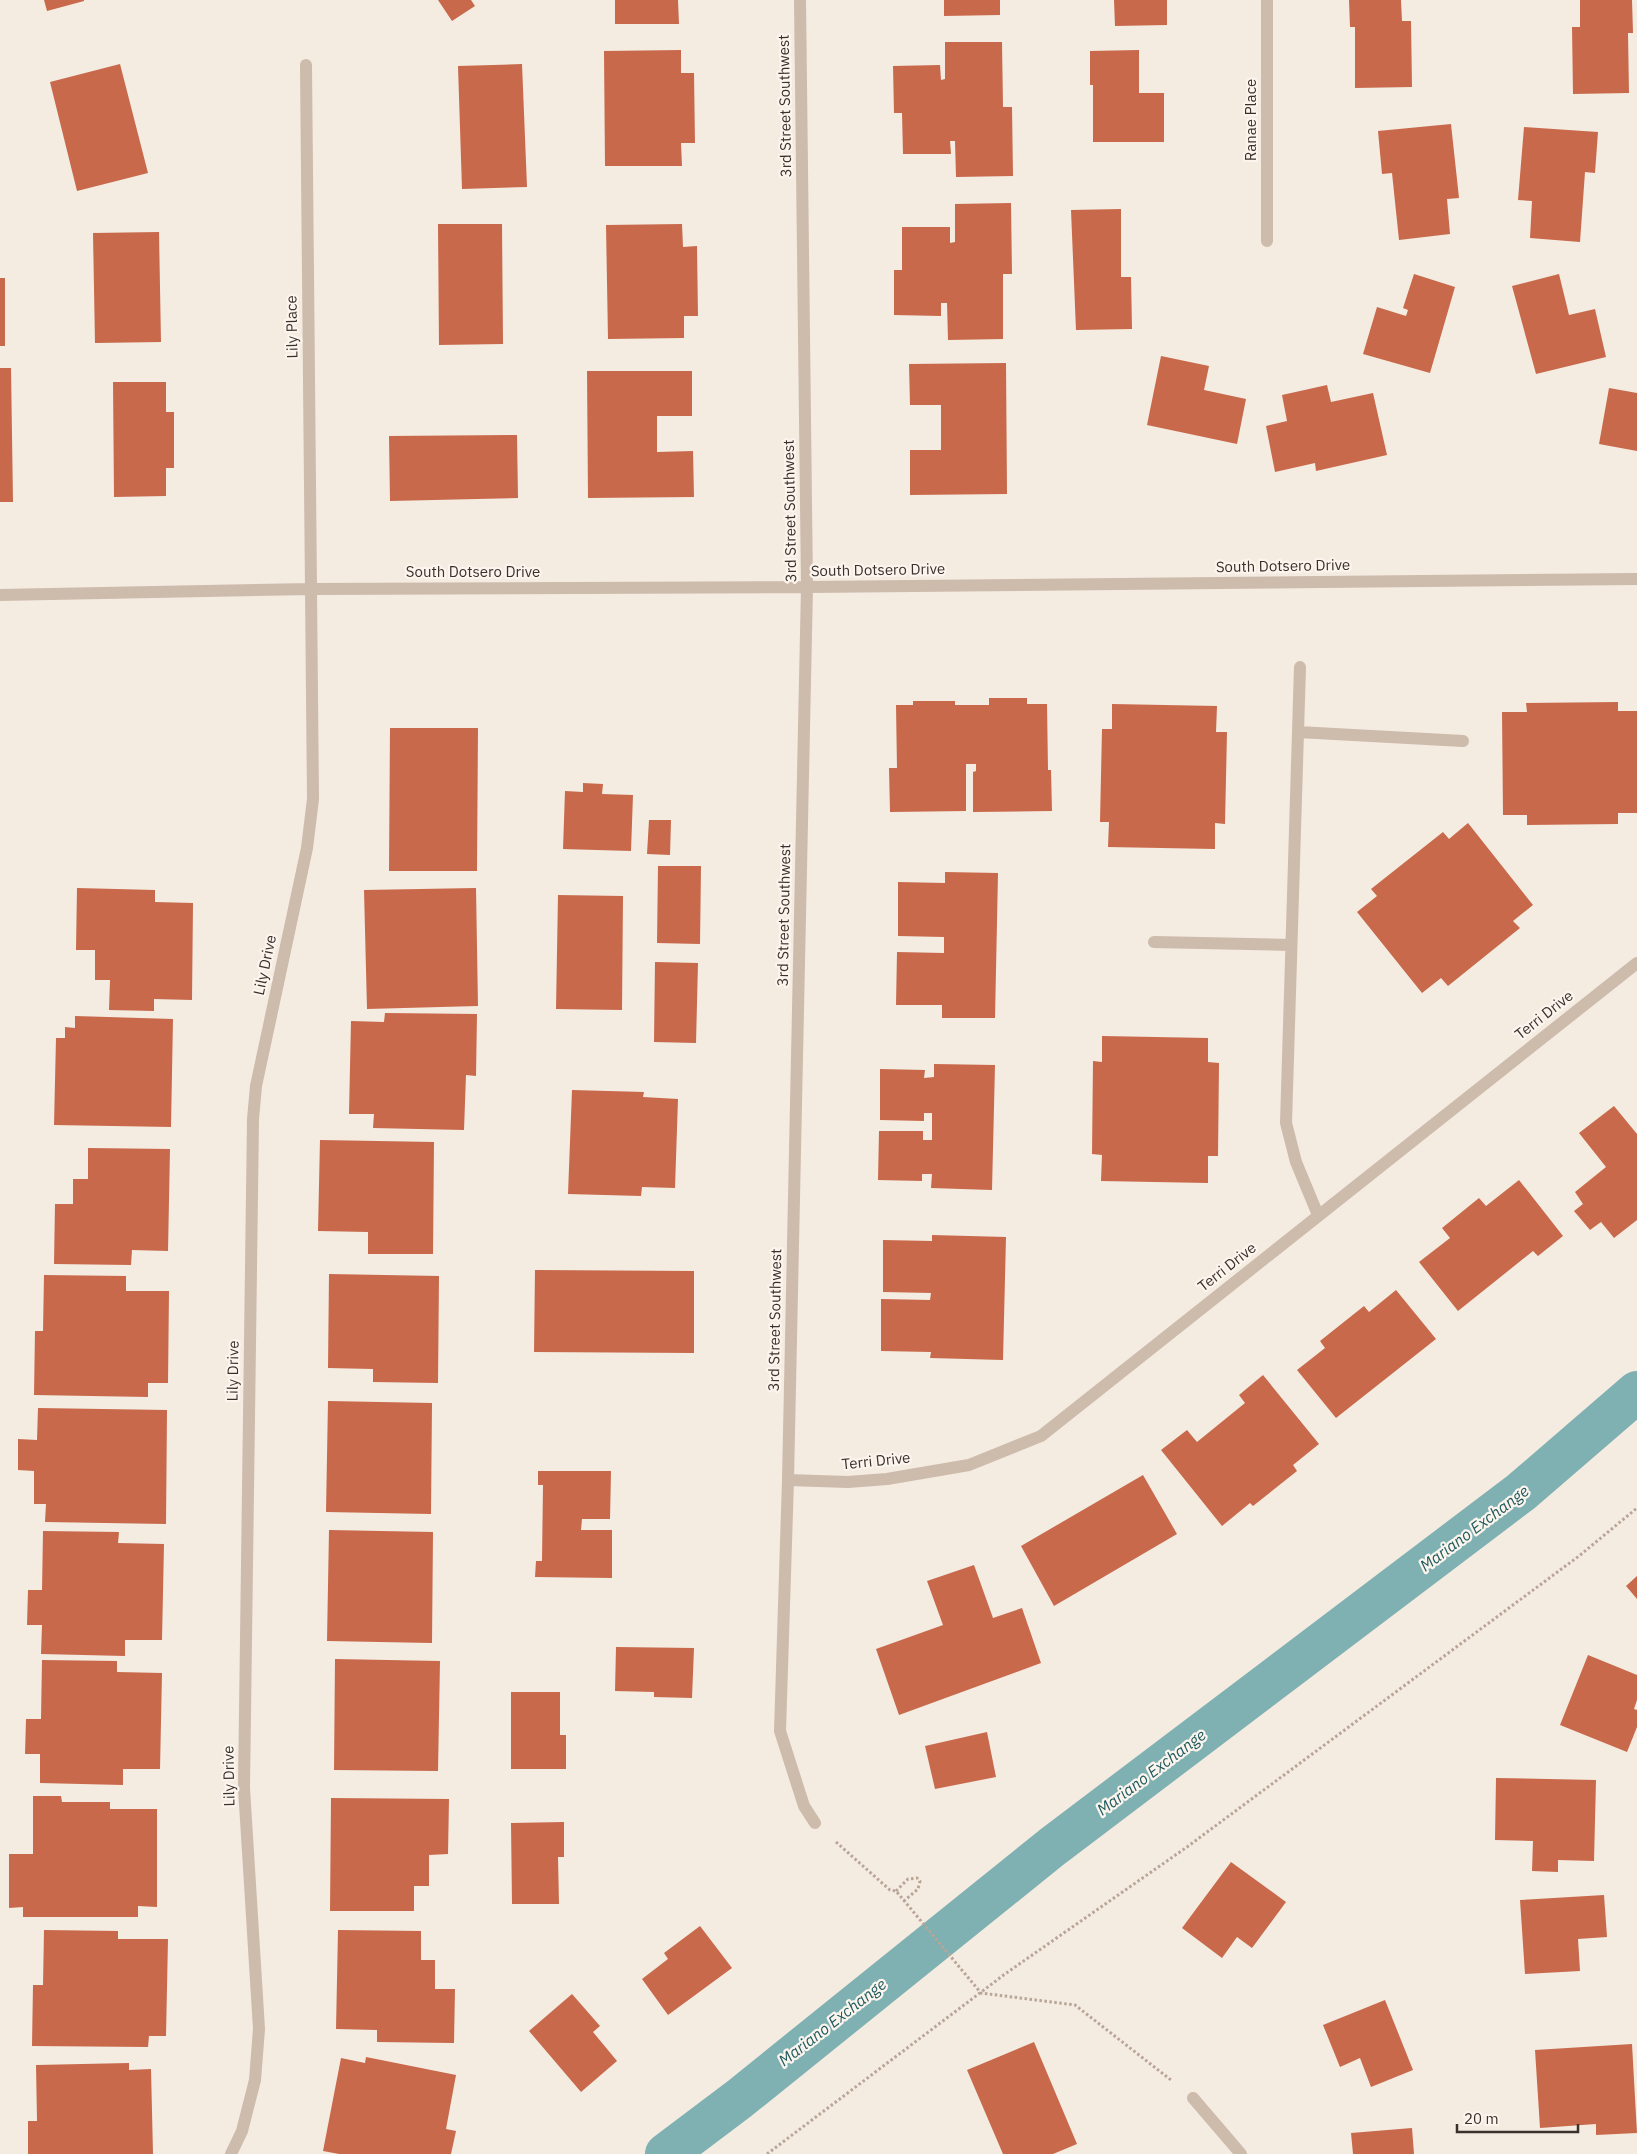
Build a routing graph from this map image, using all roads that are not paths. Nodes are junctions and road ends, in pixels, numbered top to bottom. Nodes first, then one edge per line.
1 (800, 0) edge
2 (1267, 0) edge
3 (306, 66) dead end
4 (1267, 240) dead end
5 (1637, 579) edge
6 (807, 587) junction
7 (311, 589) junction
8 (0, 595) edge
9 (1300, 667) dead end
10 (1298, 732) junction
11 (1463, 741) dead end
12 (1154, 942) dead end
13 (1291, 945) junction
14 (1637, 963) edge
15 (1318, 1215) junction
16 (788, 1480) junction
17 (815, 1823) road end
18 (1193, 2098) road end
19 (231, 2154) edge
20 (1240, 2154) edge

1 - 6 street, 3rd Street Southwest
2 - 4 street, Ranae Place
3 - 7 street, Lily Place
5 - 6 street, South Dotsero Drive
6 - 7 street, South Dotsero Drive
6 - 16 street, 3rd Street Southwest
7 - 8 street, South Dotsero Drive
7 - 19 street, Lily Drive
9 - 10 street
10 - 11 street
10 - 13 street
12 - 13 street
13 - 15 street
14 - 15 street, Terri Drive
15 - 16 street, Terri Drive
16 - 17 street, 3rd Street Southwest
18 - 20 street

